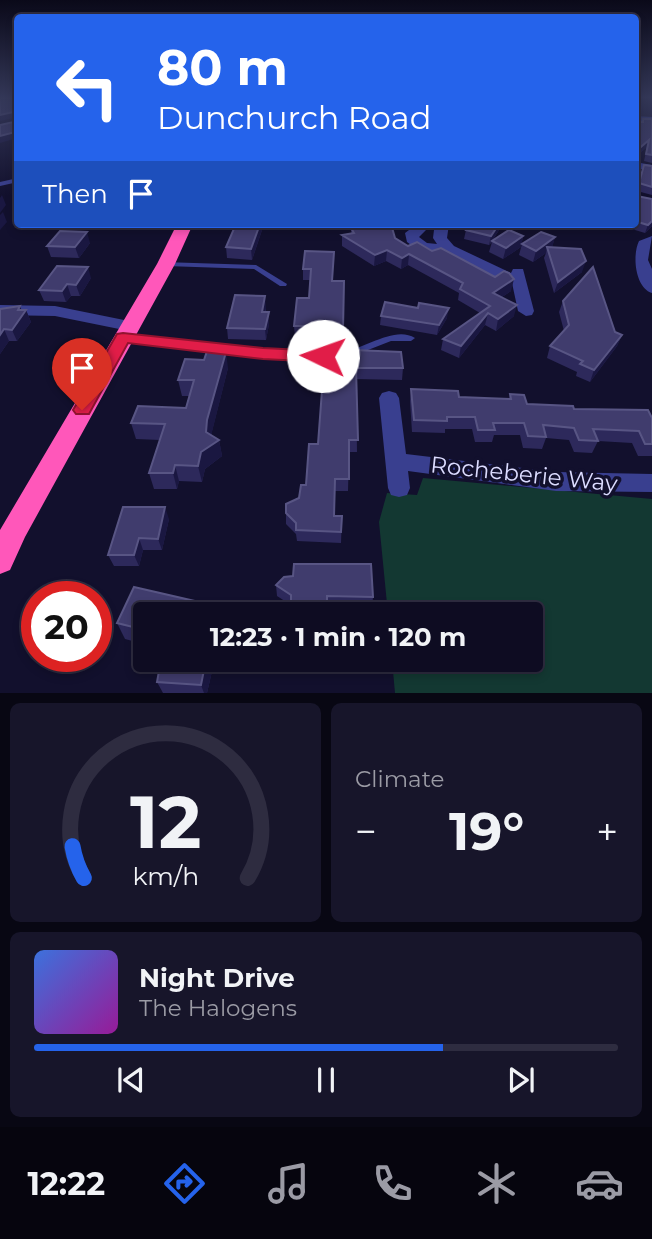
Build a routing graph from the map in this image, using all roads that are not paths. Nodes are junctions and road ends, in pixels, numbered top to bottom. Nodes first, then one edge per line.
1 (183, 228) edge
2 (418, 228) edge
3 (442, 228) edge
4 (652, 240) edge
5 (449, 249) junction
6 (166, 264) junction
7 (283, 284) dead end
8 (652, 288) edge
9 (0, 310) edge
10 (526, 311) dead end
11 (126, 332) junction
12 (411, 338) dead end
13 (389, 398) dead end
14 (396, 461) junction
15 (652, 483) edge
16 (399, 488) dead end
17 (7, 529) edge
18 (0, 559) edge

1 - 6 highway
2 - 5 street
3 - 5 street
4 - 8 street
5 - 10 street
6 - 7 lane
6 - 11 highway
9 - 11 street
11 - 12 lane
11 - 17 highway
13 - 14 street
14 - 15 street, Rocheberie Way
14 - 16 street
17 - 18 highway

